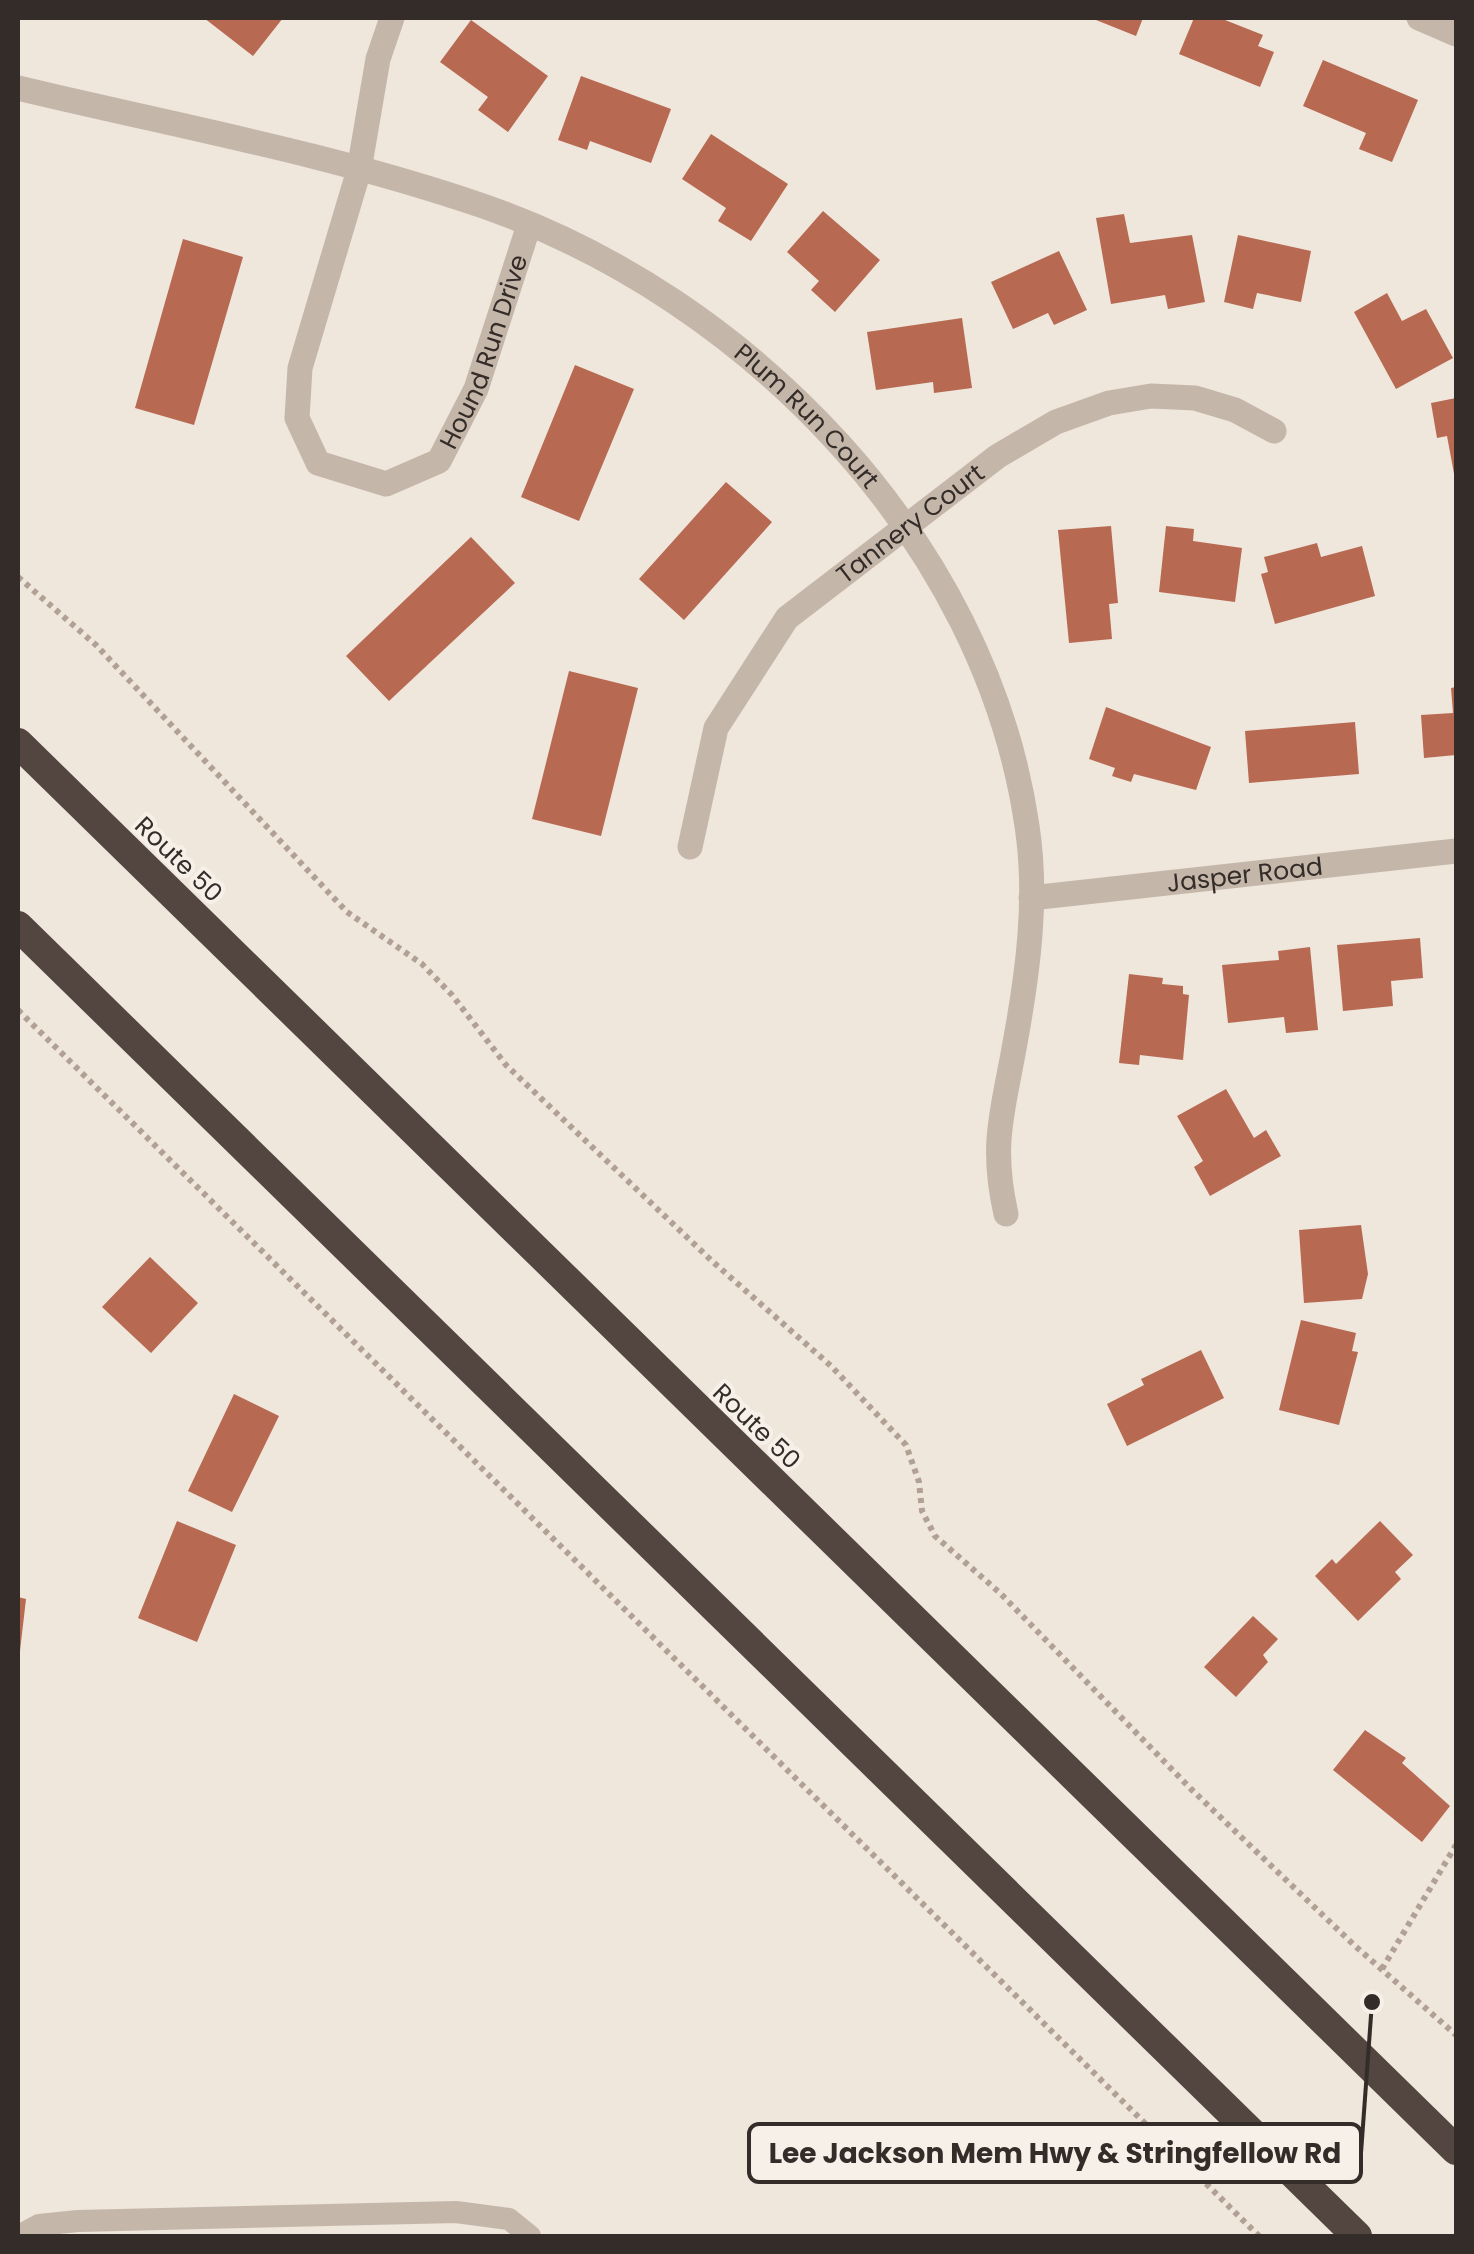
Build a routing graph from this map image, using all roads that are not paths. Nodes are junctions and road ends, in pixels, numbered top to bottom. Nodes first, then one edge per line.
1 (392, 18) edge
2 (1418, 18) edge
3 (1456, 34) edge
4 (18, 88) edge
5 (359, 170) junction
6 (529, 225) junction
7 (1274, 431) dead end
8 (905, 527) junction
9 (18, 743) edge
10 (690, 848) dead end
11 (1456, 851) edge
12 (1032, 898) junction
13 (18, 926) edge
14 (1006, 1214) dead end
15 (1456, 2150) edge
16 (18, 2236) edge
17 (530, 2236) edge
18 (1357, 2236) edge

1 - 5 street, Hound Run Drive
2 - 3 street
4 - 5 street, Plum Run Court
5 - 6 street, Plum Run Court
5 - 6 street, Hound Run Drive
6 - 8 street, Plum Run Court
7 - 8 street, Tannery Court
8 - 10 street, Tannery Court
8 - 12 street, Plum Run Court
9 - 15 highway, Route 50
11 - 12 street, Jasper Road
12 - 14 street, Plum Run Court
13 - 18 highway
16 - 17 lane

